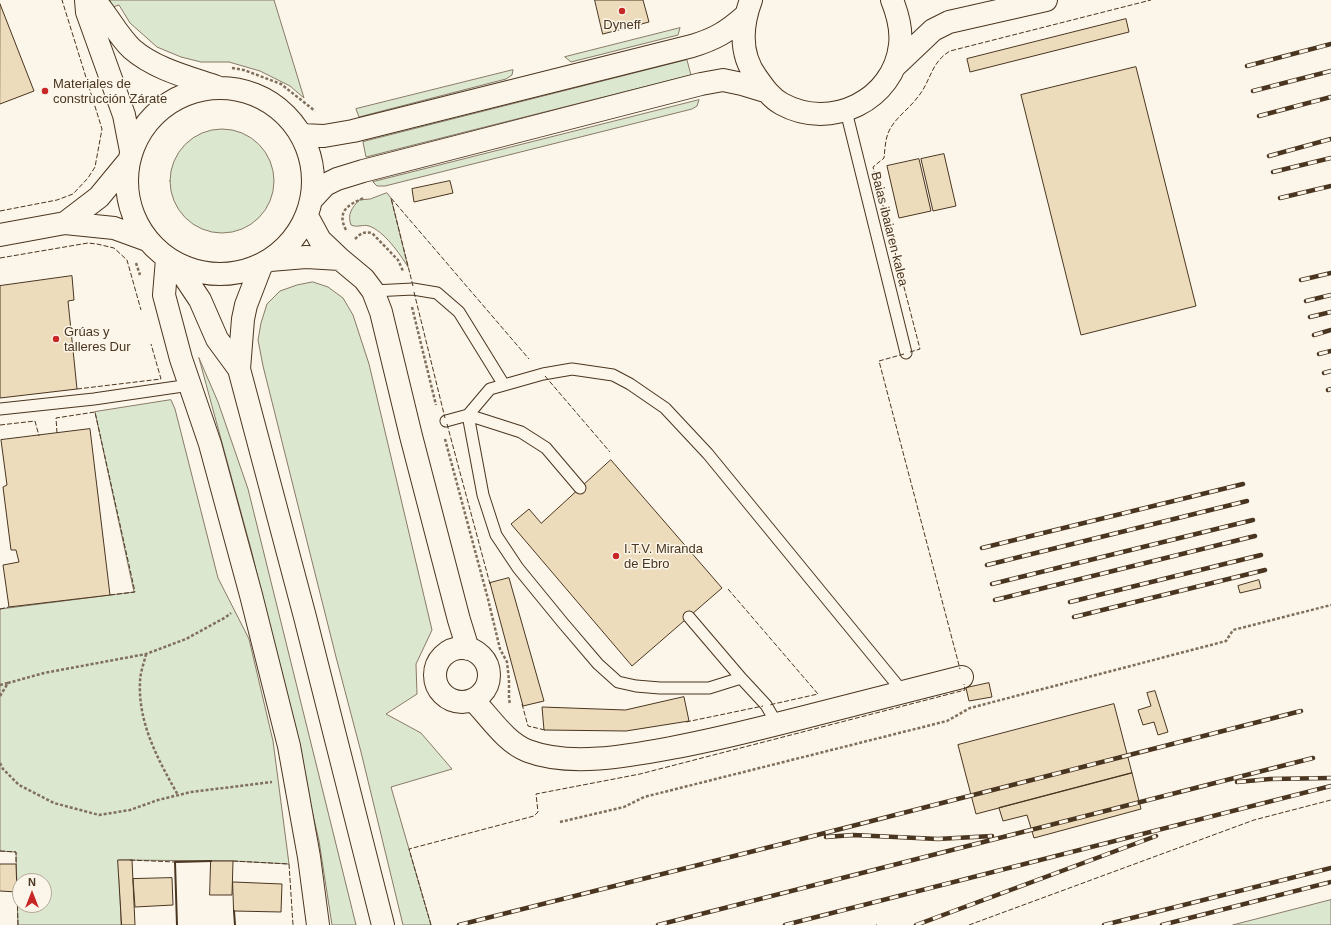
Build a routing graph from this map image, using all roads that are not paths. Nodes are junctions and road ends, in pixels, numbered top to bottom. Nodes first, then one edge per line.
1 (86, 0) edge
2 (94, 0) edge
3 (892, 0) edge
4 (1046, 0) edge
5 (748, 8) edge
6 (894, 67) junction
7 (220, 88) junction
8 (765, 91) junction
9 (846, 111) junction
10 (302, 135) junction
11 (129, 157) junction
12 (310, 208) junction
13 (65, 223) junction
14 (0, 235) edge
15 (146, 240) junction
16 (340, 259) junction
17 (172, 263) junction
18 (265, 263) junction
19 (373, 291) junction
20 (906, 353) dead end
21 (239, 369) junction
22 (190, 385) junction
23 (504, 385) junction
24 (0, 410) edge
25 (468, 415) junction
26 (446, 421) dead end
27 (580, 488) dead end
28 (689, 616) dead end
29 (459, 620) junction
30 (468, 649) junction
31 (447, 652) junction
32 (962, 677) dead end
33 (741, 678) junction
34 (904, 692) junction
35 (480, 703) junction
36 (777, 724) junction
37 (318, 925) edge
38 (383, 925) edge

1 - 11 street
2 - 7 street
3 - 6 street
4 - 6 street
5 - 8 street
5 - 10 street
6 - 9 street
7 - 10 street
7 - 11 street
8 - 9 street
8 - 12 street
9 - 20 lane, Baias ibaiaren kalea
10 - 12 street
11 - 13 street
11 - 15 street
12 - 16 street
12 - 18 street
13 - 14 street
13 - 15 street
15 - 17 street
16 - 18 street
16 - 19 street
17 - 18 street
17 - 21 street
17 - 22 street
18 - 21 street
19 - 23 lane
19 - 29 street
21 - 38 street
22 - 24 lane
22 - 37 street
23 - 25 lane
23 - 34 lane
25 - 26 lane
25 - 27 lane
25 - 33 lane
28 - 33 lane
29 - 30 street
29 - 31 street
30 - 31 street
30 - 35 street
31 - 35 street
32 - 34 street
33 - 36 lane
34 - 36 street
35 - 36 street

